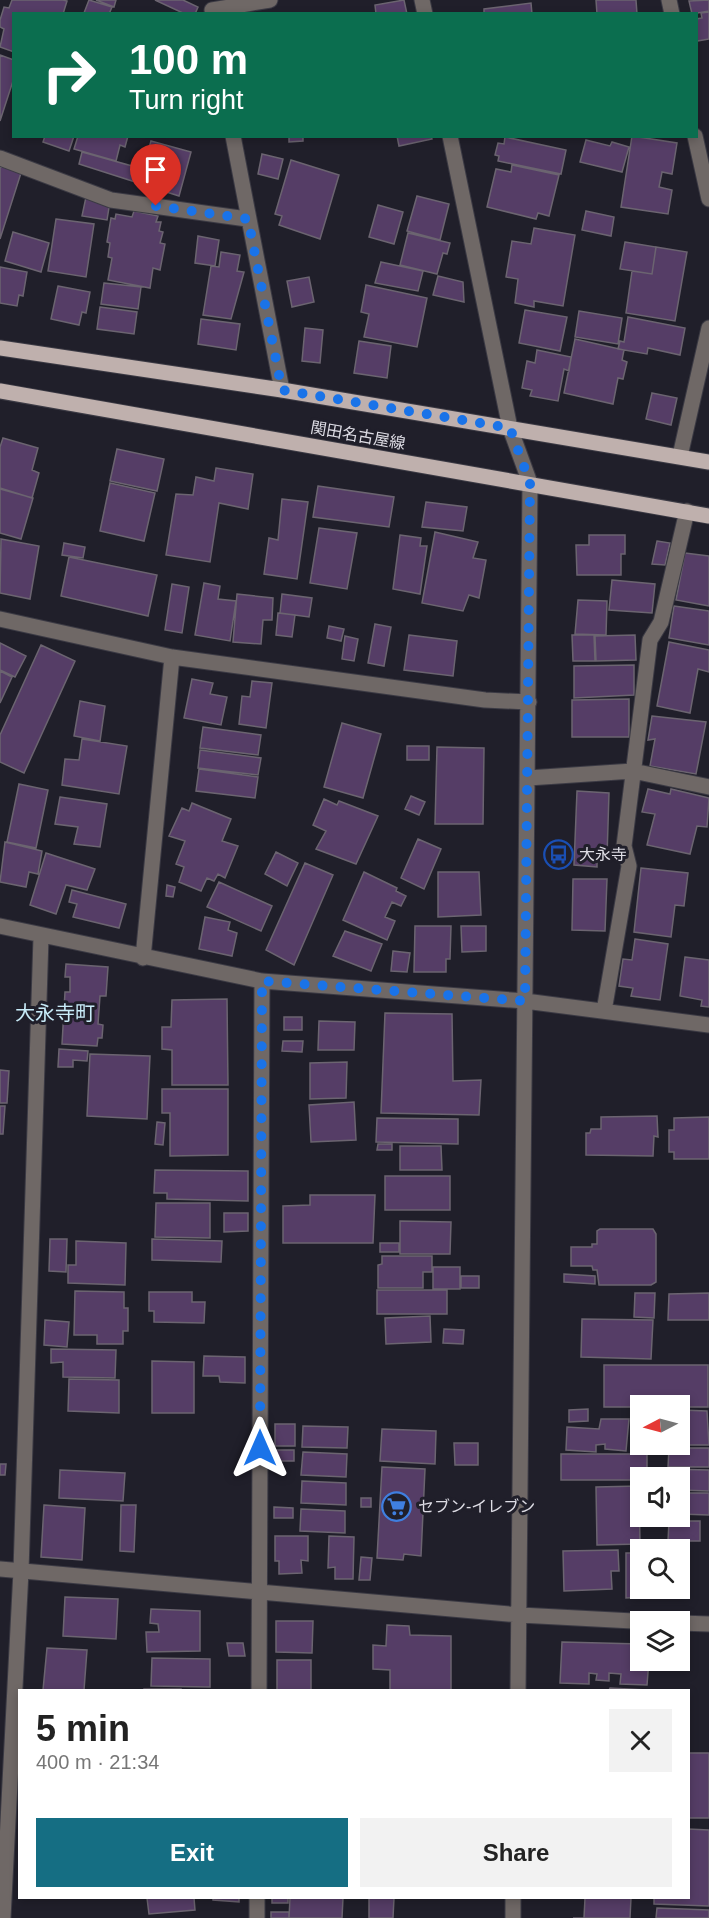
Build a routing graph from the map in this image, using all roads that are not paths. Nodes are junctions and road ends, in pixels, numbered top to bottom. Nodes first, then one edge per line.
1 (270, 0) edge
2 (213, 8) edge
3 (233, 138) edge
4 (450, 138) edge
5 (696, 138) edge
6 (0, 158) edge
7 (709, 199) edge
8 (248, 219) junction
9 (709, 328) edge
10 (0, 348) edge
11 (282, 390) junction
12 (0, 391) edge
13 (510, 428) junction
14 (680, 456) junction
15 (709, 462) edge
16 (530, 483) junction
17 (687, 511) junction
18 (709, 516) edge
19 (0, 619) edge
20 (172, 657) junction
21 (529, 702) junction
22 (633, 771) junction
23 (528, 778) junction
24 (709, 787) edge
25 (0, 926) edge
26 (41, 937) junction
27 (143, 958) junction
28 (262, 981) junction
29 (525, 1001) junction
30 (604, 1011) junction
31 (709, 1025) edge
32 (0, 1569) edge
33 (21, 1571) junction
34 (260, 1590) junction
35 (520, 1615) junction
36 (630, 1621) edge
37 (690, 1623) edge
38 (709, 1624) edge
39 (259, 1689) edge
40 (518, 1689) edge
41 (257, 1899) edge
42 (513, 1899) edge
43 (3, 1918) edge
44 (257, 1918) edge
45 (513, 1918) edge

1 - 2 street
3 - 8 street
4 - 13 street
5 - 7 street
6 - 8 street
8 - 11 street
9 - 14 street
10 - 11 main road, 関田名古屋線
11 - 13 main road, 関田名古屋線
12 - 16 main road, 関田名古屋線
13 - 14 main road, 関田名古屋線
13 - 16 street
14 - 15 main road, 関田名古屋線
16 - 17 main road, 関田名古屋線
16 - 21 street
17 - 18 main road, 関田名古屋線
17 - 22 street
19 - 20 street
20 - 21 street
20 - 27 street
21 - 23 street
22 - 23 street
22 - 24 street
22 - 30 street
23 - 29 street
25 - 26 street
26 - 27 street
26 - 33 street
27 - 28 street
28 - 29 street
28 - 34 street
29 - 30 street
29 - 35 street
30 - 31 street
32 - 33 street
33 - 34 street
33 - 43 street
34 - 35 street
34 - 39 street
35 - 36 street
35 - 40 street
37 - 38 street
41 - 44 street
42 - 45 street

